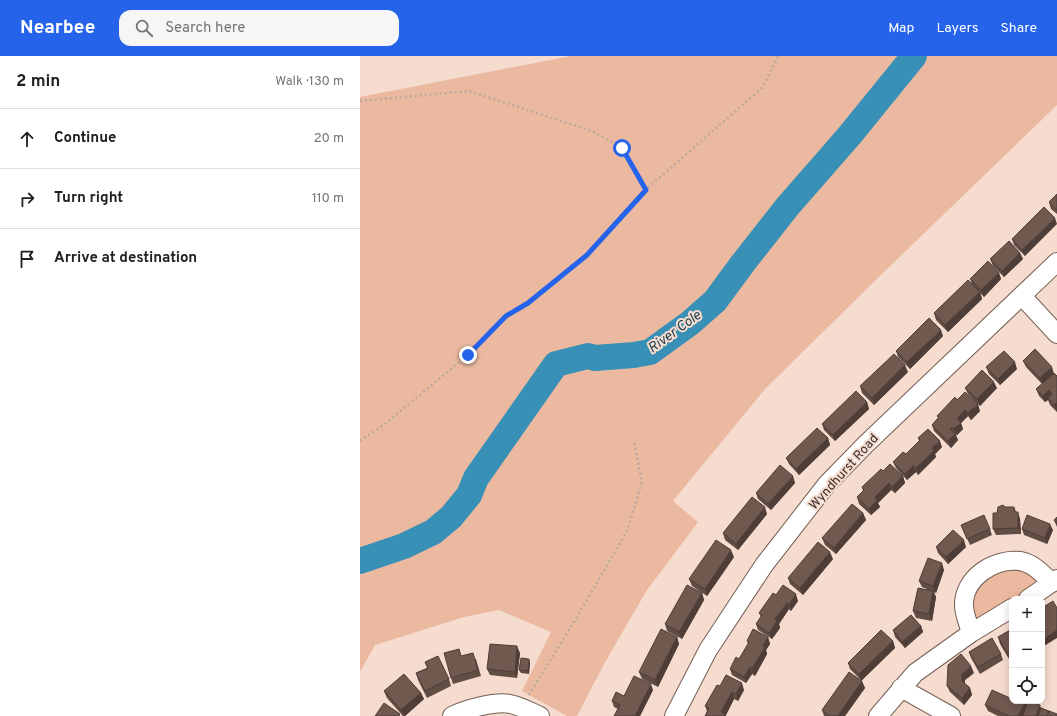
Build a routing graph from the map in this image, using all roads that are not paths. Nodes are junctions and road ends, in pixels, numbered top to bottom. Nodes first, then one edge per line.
1 (1057, 262) edge
2 (1022, 296) junction
3 (1057, 334) edge
4 (1055, 581) edge
5 (1032, 596) edge
6 (1009, 610) edge
7 (971, 633) junction
8 (901, 688) junction
9 (452, 716) edge
10 (540, 716) edge
11 (674, 716) edge
12 (878, 716) edge
13 (951, 716) edge

1 - 2 street, Wyndhurst Road
2 - 3 street
2 - 11 street, Wyndhurst Road
4 - 5 street
4 - 7 street
6 - 7 street
7 - 8 street
8 - 12 street
8 - 13 street
9 - 10 street

